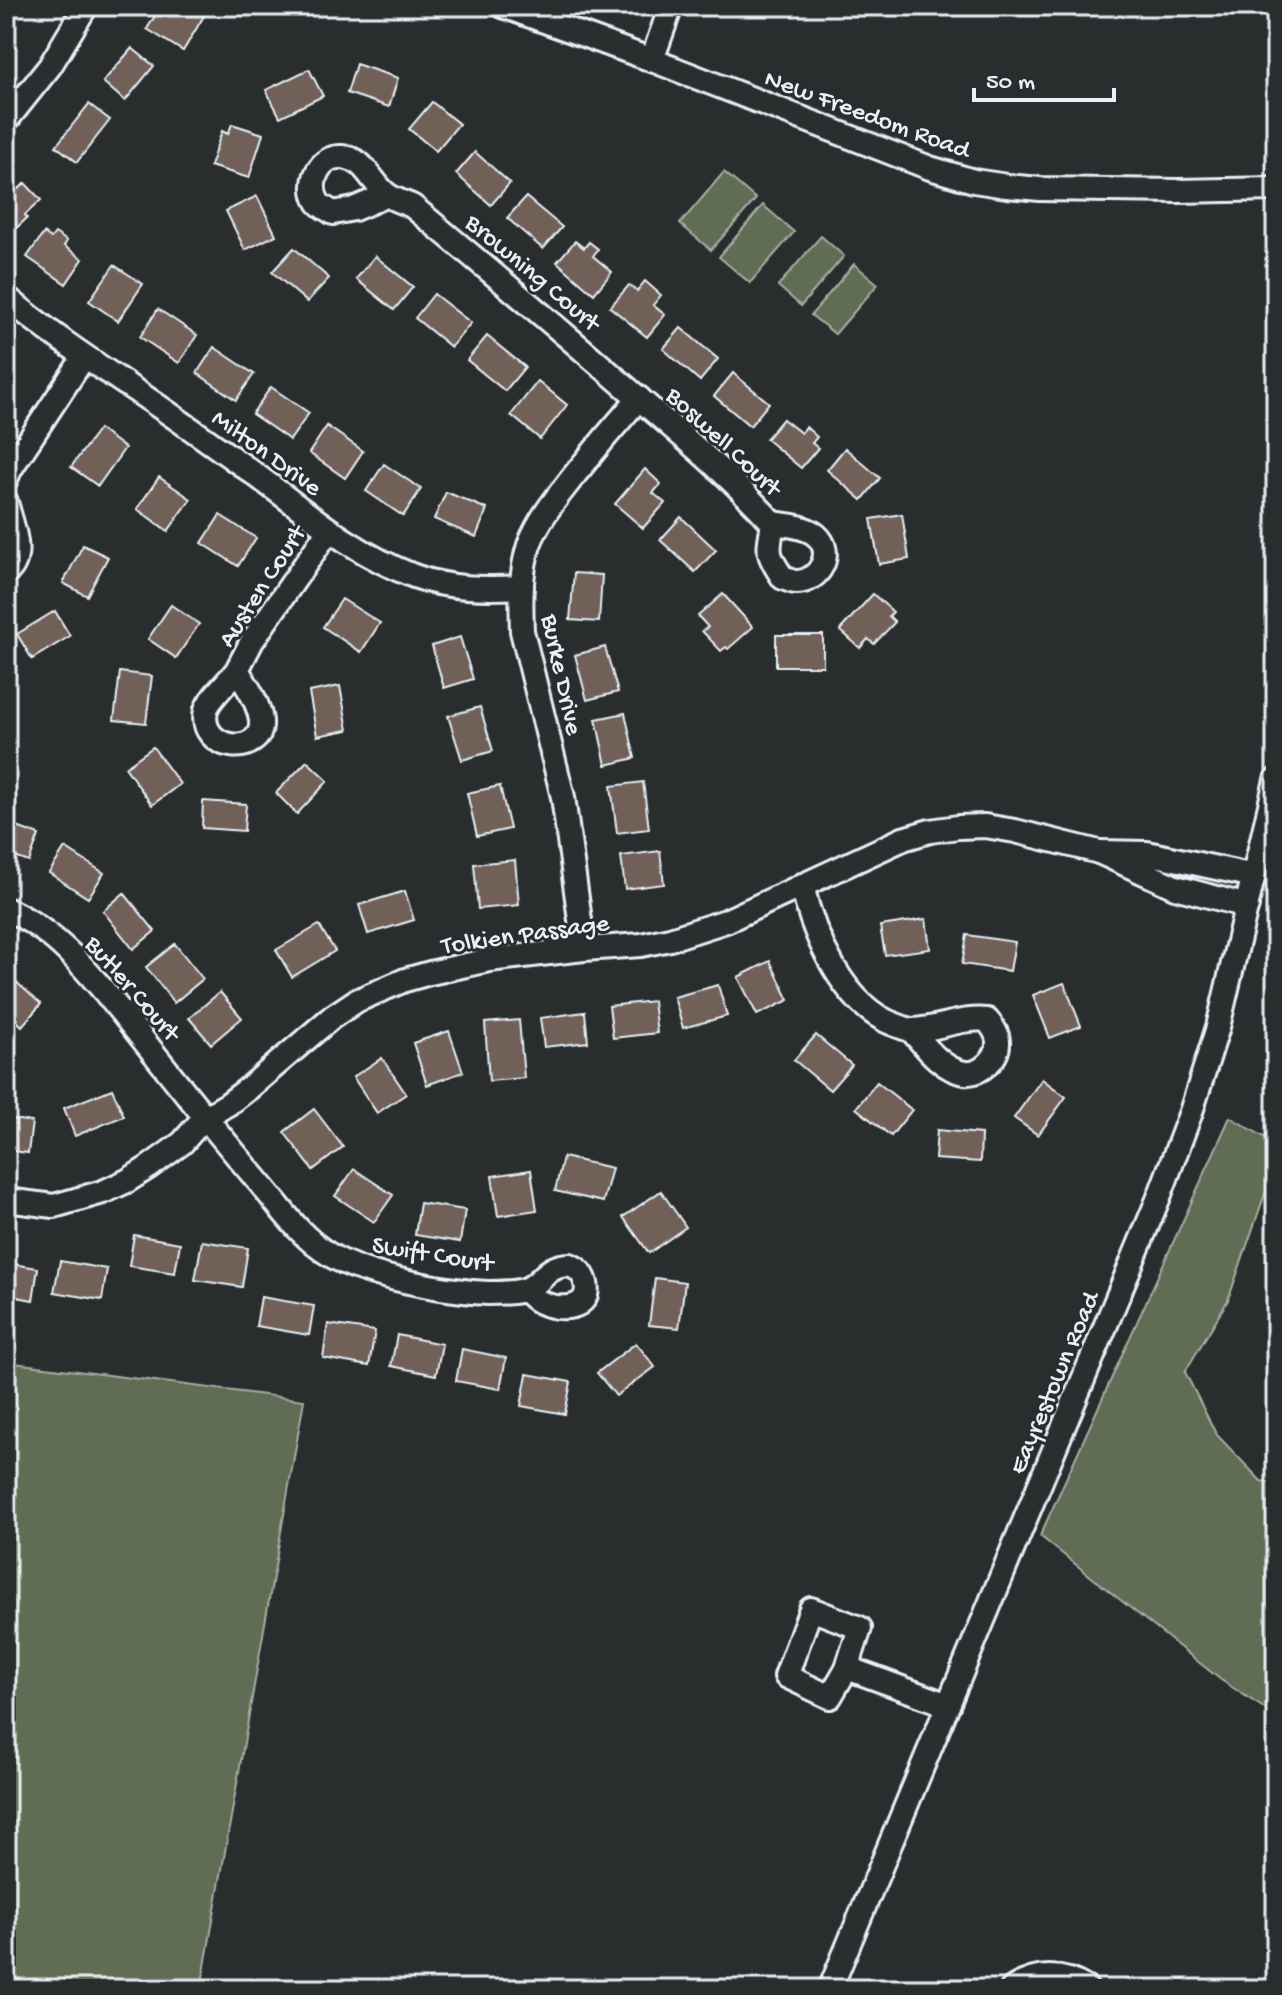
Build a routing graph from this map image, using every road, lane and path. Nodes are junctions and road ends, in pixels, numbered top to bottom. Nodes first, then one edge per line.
1 (86, 6) edge
2 (503, 6) edge
3 (671, 6) edge
4 (652, 60) junction
5 (6, 121) edge
6 (1276, 189) edge
7 (387, 195) dead end
8 (6, 297) edge
9 (84, 357) junction
10 (639, 398) junction
11 (6, 479) edge
12 (6, 502) edge
13 (773, 523) dead end
14 (329, 530) junction
15 (6, 573) edge
16 (522, 587) junction
17 (237, 670) dead end
18 (1276, 780) edge
19 (1099, 852) junction
20 (1254, 876) junction
21 (802, 885) junction
22 (1247, 906) junction
23 (6, 909) edge
24 (584, 949) junction
25 (911, 1030) dead end
26 (204, 1118) junction
27 (6, 1200) edge
28 (526, 1290) dead end
29 (847, 1668) dead end
30 (948, 1705) junction
31 (831, 1989) edge
32 (1012, 1989) edge
33 (1087, 1989) edge

1 - 5 street
2 - 4 street, New Freedom Road
3 - 4 street
4 - 6 street, New Freedom Road
7 - 10 street, Browning Court
8 - 9 street, Milton Drive
9 - 11 street
9 - 14 street, Milton Drive
10 - 13 street, Boswell Court
10 - 16 street, Burke Drive
12 - 15 street
14 - 16 street, Milton Drive
14 - 17 street, Austen Court
16 - 24 street, Burke Drive
18 - 20 street, Eayrestown Road
19 - 20 street, Tolkien Passage
19 - 21 street, Tolkien Passage
19 - 22 street, Tolkien Passage
20 - 22 street, Eayrestown Road
21 - 24 street, Tolkien Passage
21 - 25 street
22 - 30 street, Eayrestown Road
23 - 26 street, Butler Court
24 - 26 street, Tolkien Passage
26 - 27 street, Tolkien Passage
26 - 28 street, Swift Court
29 - 30 street
30 - 31 street, Eayrestown Road
32 - 33 street

